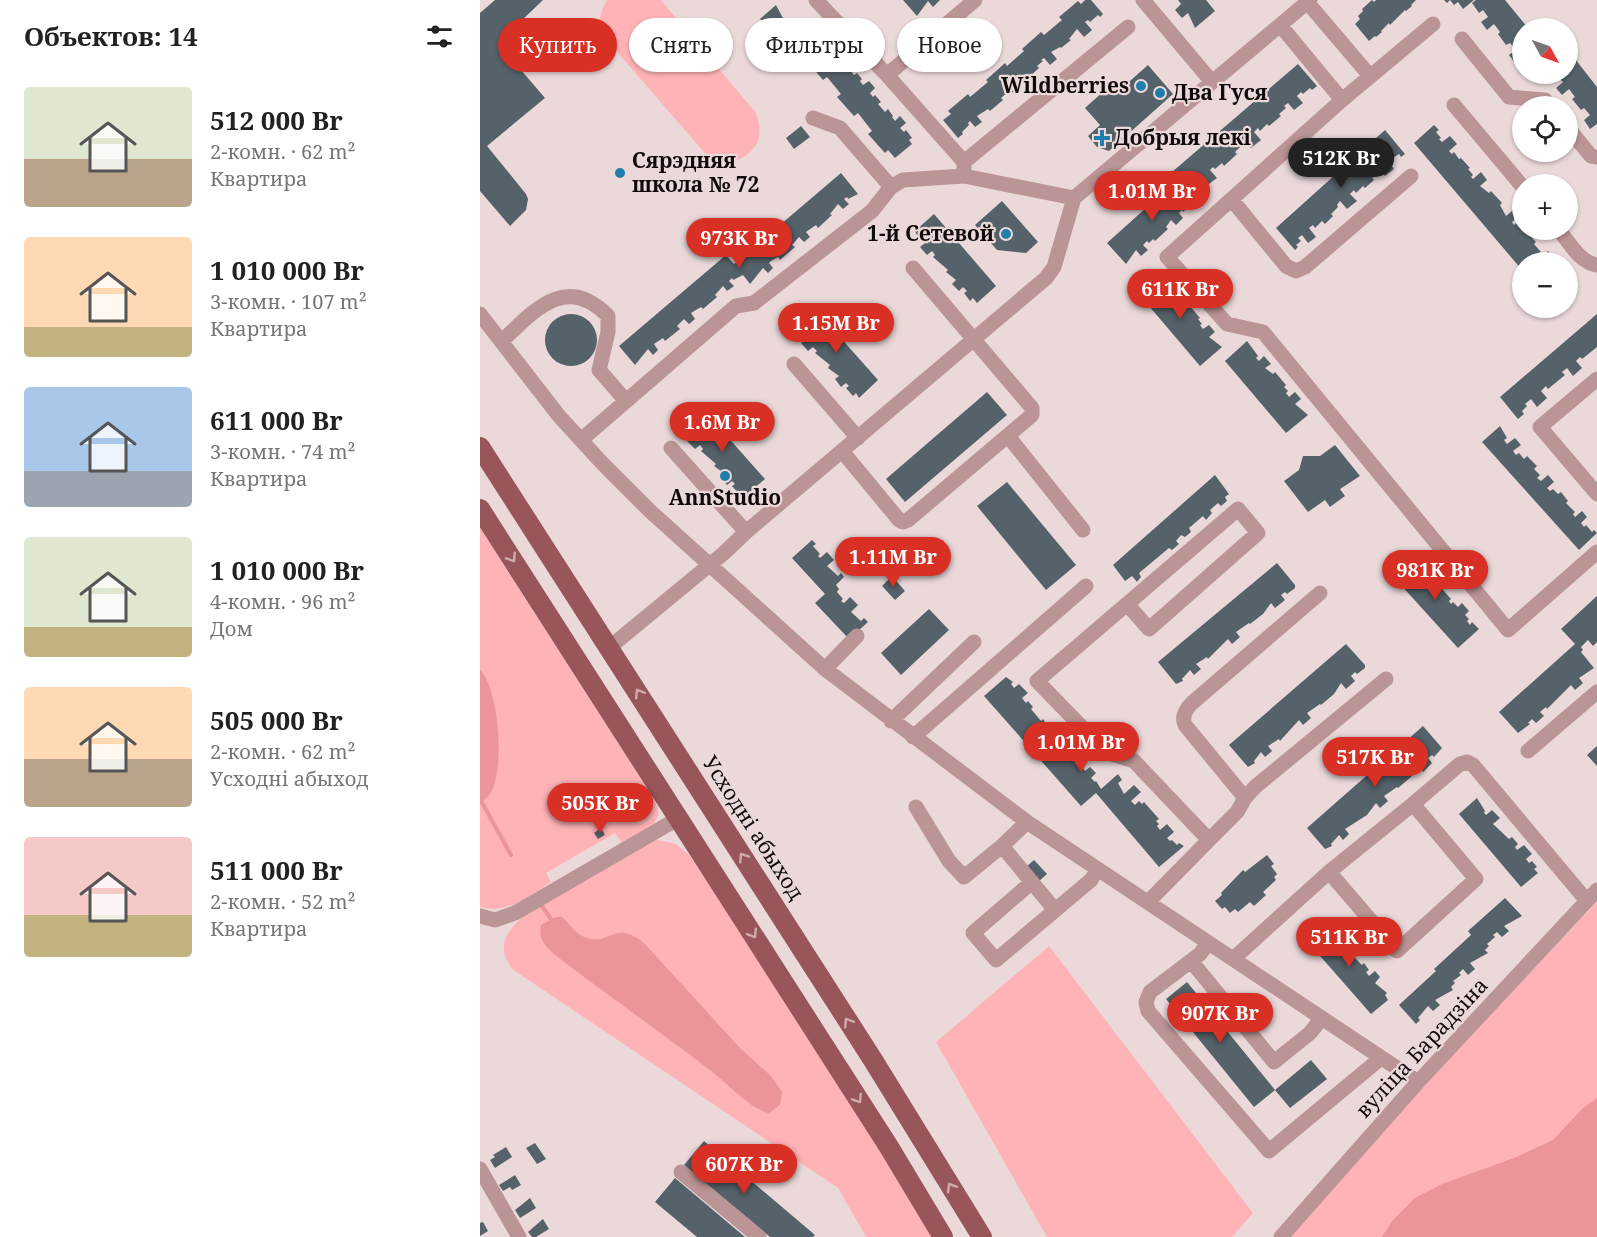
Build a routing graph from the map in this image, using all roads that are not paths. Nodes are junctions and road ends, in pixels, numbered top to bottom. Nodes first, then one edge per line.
1 (816, 0) edge
2 (975, 0) edge
3 (1143, 0) edge
4 (1308, 1) edge
5 (1433, 24) dead end
6 (1280, 25) junction
7 (1128, 27) dead end
8 (1462, 39) dead end
9 (887, 75) junction
10 (1371, 76) junction
11 (1212, 82) junction
12 (1512, 97) edge
13 (1342, 100) junction
14 (1454, 105) dead end
15 (813, 118) dead end
16 (1578, 140) edge
17 (1597, 158) edge
18 (964, 169) junction
19 (1512, 174) edge
20 (1411, 176) dead end
21 (891, 188) junction
22 (1074, 198) junction
23 (1232, 200) junction
24 (1567, 240) edge
25 (1597, 265) edge
26 (913, 268) dead end
27 (480, 314) edge
28 (974, 339) junction
29 (502, 341) junction
30 (794, 364) dead end
31 (1597, 379) edge
32 (626, 401) junction
33 (1008, 436) junction
34 (858, 438) junction
35 (581, 440) junction
36 (480, 447) edge
37 (671, 448) dead end
38 (842, 451) junction
39 (1597, 494) edge
40 (480, 509) edge
41 (1083, 530) dead end
42 (746, 532) junction
43 (1597, 552) edge
44 (710, 565) junction
45 (1086, 586) dead end
46 (1320, 593) dead end
47 (1127, 604) junction
48 (857, 636) dead end
49 (974, 642) dead end
50 (610, 648) junction
51 (825, 669) junction
52 (1386, 679) dead end
53 (1597, 692) edge
54 (891, 721) junction
55 (913, 736) junction
56 (1528, 751) dead end
57 (1245, 798) junction
58 (1413, 804) junction
59 (916, 807) dead end
60 (679, 818) junction
61 (1027, 822) junction
62 (1209, 840) junction
63 (1002, 846) junction
64 (1097, 870) junction
65 (1329, 872) junction
66 (1032, 882) junction
67 (1592, 896) edge
68 (1148, 902) junction
69 (1055, 910) junction
70 (480, 916) edge
71 (1208, 943) junction
72 (1233, 959) junction
73 (1191, 961) junction
74 (1322, 1018) junction
75 (1381, 1058) junction
76 (1418, 1082) junction
77 (681, 1172) dead end
78 (481, 1174) edge
79 (938, 1235) edge
80 (519, 1237) edge
81 (759, 1237) edge
82 (982, 1237) edge
83 (1281, 1237) edge

1 - 9 street
2 - 9 street
3 - 11 street
4 - 6 street
4 - 10 street
5 - 10 street
6 - 11 street
6 - 13 street
7 - 18 street
8 - 12 street
9 - 18 street
10 - 13 street
11 - 22 street
13 - 23 street
14 - 19 street
15 - 21 street
16 - 17 street
18 - 21 street
18 - 22 street
20 - 23 street
21 - 32 street
22 - 28 street
23 - 43 street
24 - 25 street
26 - 28 street
27 - 29 street
28 - 33 street
28 - 34 street
29 - 32 street
29 - 35 street
30 - 34 street
31 - 39 street
32 - 35 street
33 - 38 street
33 - 41 street
34 - 38 street
35 - 44 street
36 - 50 main road, Усходні абыход
37 - 42 street
38 - 42 street
40 -> 60 main road
42 - 44 street
44 - 50 street
44 - 51 street
45 - 55 street
46 - 57 street
47 - 47 street
47 - 62 street
48 - 51 street
49 - 54 street
82 -> 50 main road, Усходні абыход
51 - 54 street
52 - 57 street
53 - 56 street
54 - 55 street
55 - 61 street
57 - 62 street
58 - 65 street
58 - 65 street
58 - 67 street
59 - 63 street
60 - 70 street
60 -> 79 main road
61 - 63 street
61 - 64 street
62 - 68 street
63 - 66 street
64 - 68 street
64 - 69 street
65 - 72 street
66 - 69 street
66 - 69 street
67 - 76 street, вуліца Барадзіна
68 - 71 street
71 - 72 street
71 - 73 street
72 - 74 street
73 - 74 street
73 - 75 street
74 - 75 street
75 - 76 street
76 - 83 street, вуліца Барадзіна
77 - 81 street
78 - 80 street

